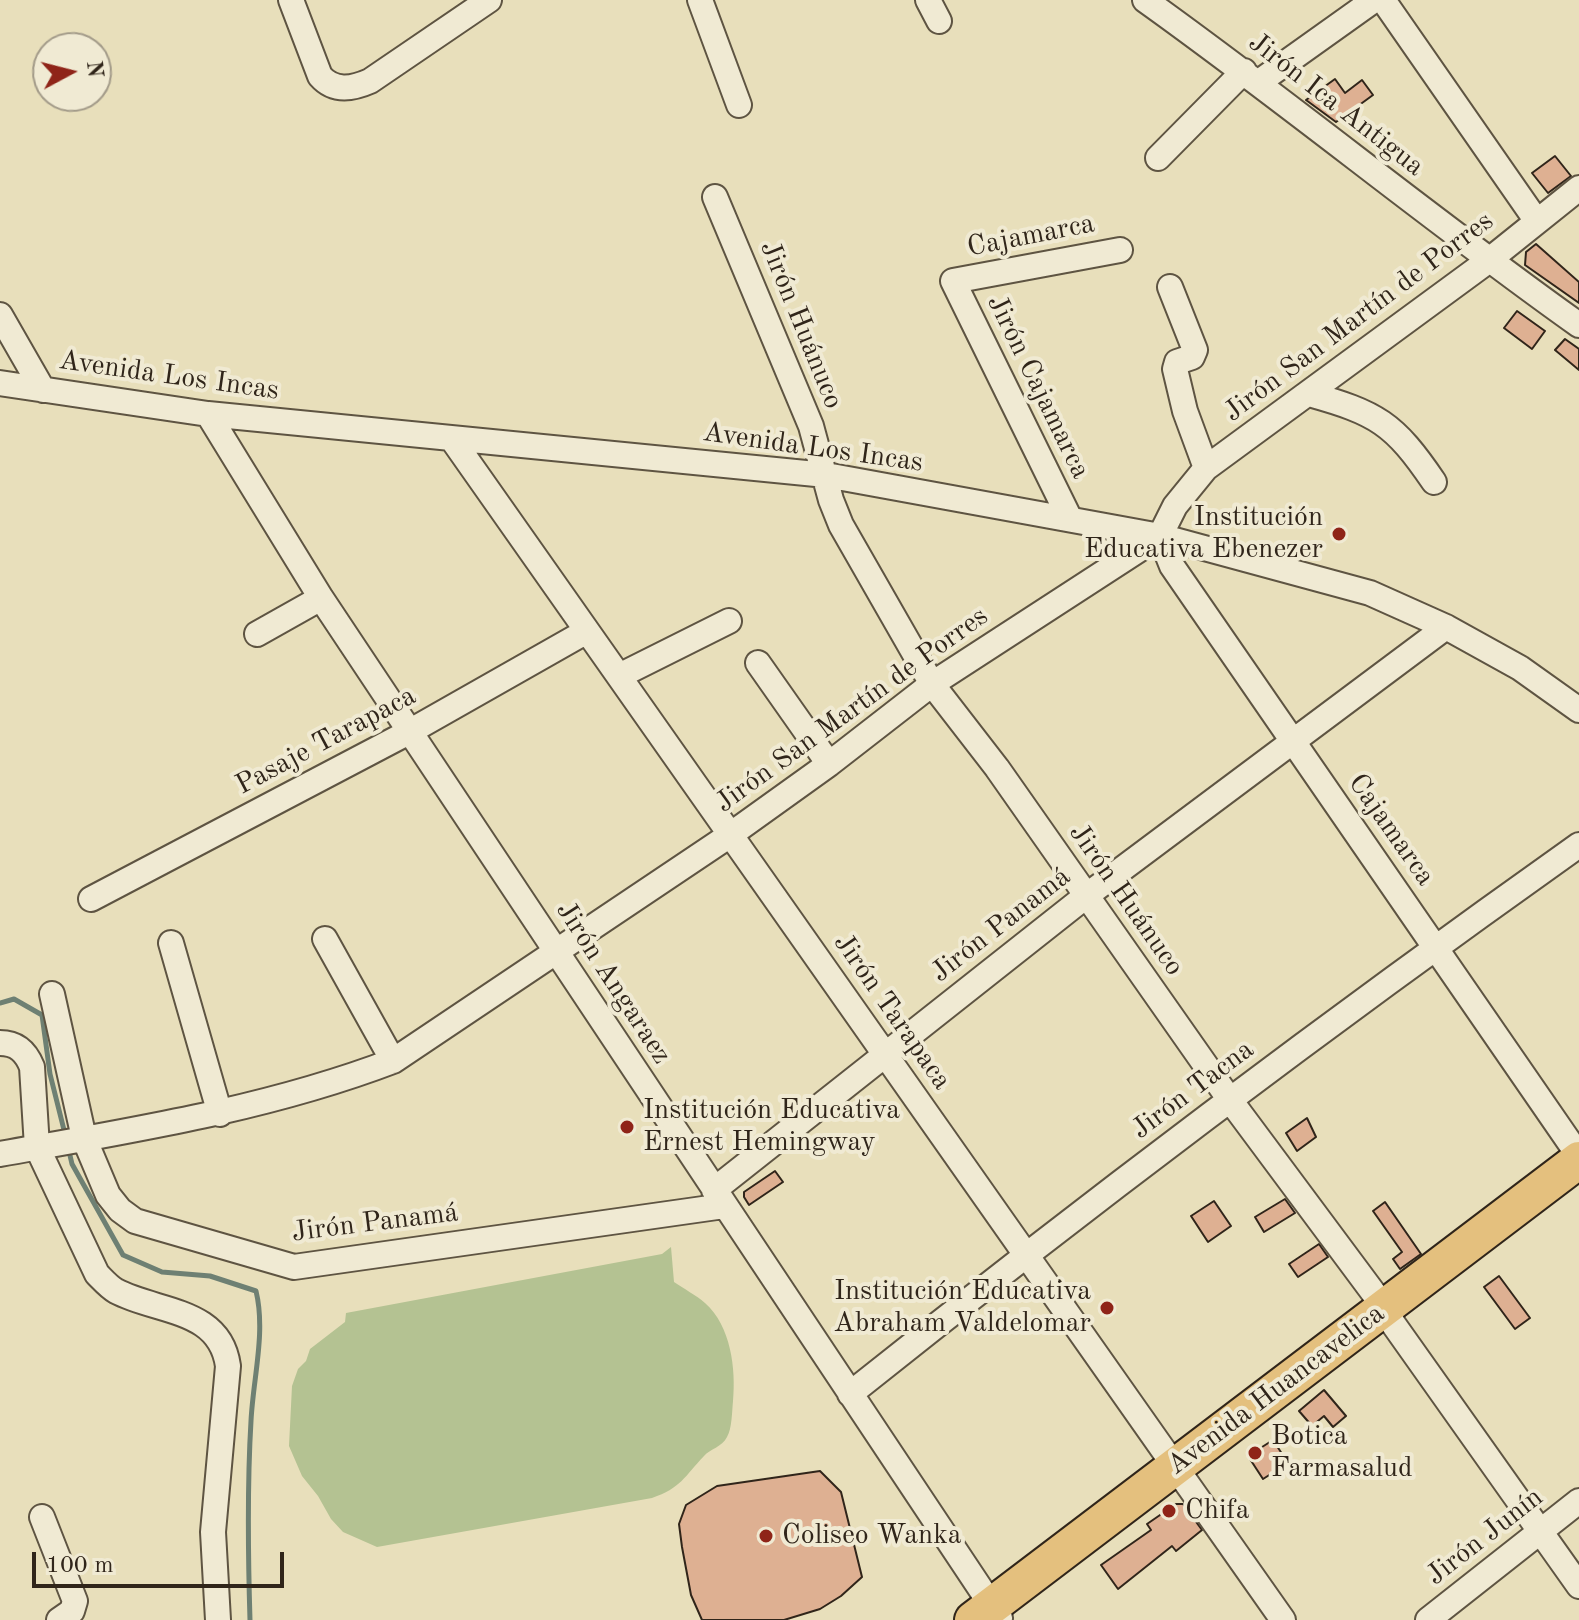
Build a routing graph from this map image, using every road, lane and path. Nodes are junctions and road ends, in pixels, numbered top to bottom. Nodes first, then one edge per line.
1 (291, 0) edge
2 (489, 0) edge
3 (700, 0) edge
4 (1145, 0) edge
5 (1374, 0) edge
6 (1383, 0) edge
7 (1252, 76) junction
8 (739, 105) dead end
9 (1158, 158) dead end
10 (1579, 188) edge
11 (715, 197) dead end
12 (1536, 220) junction
13 (1120, 250) dead end
14 (1488, 261) junction
15 (953, 281) joint
16 (1170, 287) dead end
17 (0, 315) edge
18 (1579, 325) edge
19 (0, 383) edge
20 (43, 390) junction
21 (1309, 394) junction
22 (208, 414) junction
23 (452, 439) junction
24 (1206, 468) junction
25 (826, 475) junction
26 (1434, 482) dead end
27 (1070, 519) junction
28 (1160, 536) junction
29 (321, 598) junction
30 (729, 621) dead end
31 (1446, 627) junction
32 (587, 631) junction
33 (257, 634) dead end
34 (758, 663) dead end
35 (619, 676) junction
36 (932, 684) junction
37 (1579, 710) edge
38 (409, 732) junction
39 (1292, 742) junction
40 (829, 764) junction
41 (730, 835) junction
42 (1579, 845) edge
43 (1086, 896) junction
44 (91, 899) dead end
45 (325, 939) dead end
46 (171, 943) dead end
47 (1437, 946) junction
48 (556, 951) junction
49 (52, 994) dead end
50 (0, 1043) edge
51 (885, 1054) junction
52 (393, 1061) junction
53 (1230, 1100) junction
54 (220, 1114) junction
55 (82, 1139) junction
56 (41, 1146) junction
57 (0, 1154) edge
58 (1579, 1158) edge
59 (1579, 1185) edge
60 (719, 1198) junction
61 (1026, 1253) junction
62 (1389, 1316) junction
63 (850, 1394) junction
64 (1181, 1475) junction
65 (1579, 1501) edge
66 (42, 1517) dead end
67 (1540, 1532) junction
68 (1579, 1586) edge
69 (993, 1616) edge
70 (59, 1620) edge
71 (218, 1620) edge
72 (1283, 1620) edge
73 (1428, 1620) edge

1 - 2 street
3 - 8 street
4 - 7 street, Jirón Ica Antigua
5 - 7 street
6 - 12 street
7 - 9 street
7 - 14 street, Jirón Ica Antigua
10 - 12 street, Jirón San Martín de Porres
11 - 25 street, Jirón Huánuco
12 - 14 street, Jirón San Martín de Porres
13 - 15 street, Cajamarca
14 - 18 street, Jirón Ica Antigua
14 - 21 street, Jirón San Martín de Porres
15 - 27 street, Jirón Cajamarca
16 - 24 street
17 - 20 street
19 - 20 street, Avenida Los Incas
20 - 22 street, Avenida Los Incas
21 - 24 street, Jirón San Martín de Porres
21 - 26 street
22 - 23 street, Avenida Los Incas
22 - 29 street, Jirón Angaraez
23 - 25 street, Avenida Los Incas
23 - 32 street, Jirón Tarapaca
24 - 28 street, Jirón San Martín de Porres
25 - 27 street, Avenida Los Incas
25 - 36 street, Jirón Huánuco
27 - 28 street, Avenida Los Incas
28 - 31 street, Avenida Los Incas
28 - 36 street, Jirón San Martín de Porres
28 - 39 street, Cajamarca
29 - 33 street
29 - 38 street, Jirón Angaraez
30 - 35 street
31 - 37 street, Avenida Los Incas
31 - 39 street, Jirón Panamá
32 - 35 street, Jirón Tarapaca
32 - 38 street, Pasaje Tarapaca
34 - 40 street
35 - 41 street, Jirón Tarapaca
36 - 40 street, Jirón San Martín de Porres
36 - 43 street, Jirón Huánuco
38 - 44 street, Pasaje Tarapaca
38 - 48 street, Jirón Angaraez
39 - 43 street, Jirón Panamá
39 - 47 street, Cajamarca
40 - 41 street, Jirón San Martín de Porres
41 - 48 street, Jirón San Martín de Porres
41 - 51 street, Jirón Tarapaca
42 - 47 street, Jirón Tacna
43 - 51 street, Jirón Panamá
43 - 53 street, Jirón Huánuco
45 - 52 street
46 - 54 street
47 - 53 street, Jirón Tacna
47 - 58 street, Cajamarca
48 - 52 street, Jirón San Martín de Porres
48 - 60 street, Jirón Angaraez
49 - 55 street, Jirón Panamá
50 - 56 street
51 - 60 street, Jirón Panamá
51 - 61 street, Jirón Tarapaca
52 - 54 street, Jirón San Martín de Porres
53 - 61 street, Jirón Tacna
53 - 62 street, Jirón Huánuco
54 - 55 street, Jirón San Martín de Porres
55 - 56 street, Jirón San Martín de Porres
55 - 60 street, Jirón Panamá
56 - 57 street, Jirón San Martín de Porres
56 - 71 street
58 - 62 highway, Avenida Huancavelica
59 - 62 highway, Avenida Huancavelica
60 - 63 street, Jirón Angaraez
61 - 63 street, Jirón Tacna
61 - 64 street, Jirón Tarapaca
62 - 64 highway, Avenida Huancavelica
62 - 67 street, Jirón Huánuco
63 - 69 street, Jirón Angaraez
64 - 69 highway, Avenida Huancavelica
64 - 72 street, Jirón Tarapaca
65 - 67 street, Jirón Junín
66 - 70 street
67 - 68 street, Jirón Huánuco
67 - 73 street, Jirón Junín

